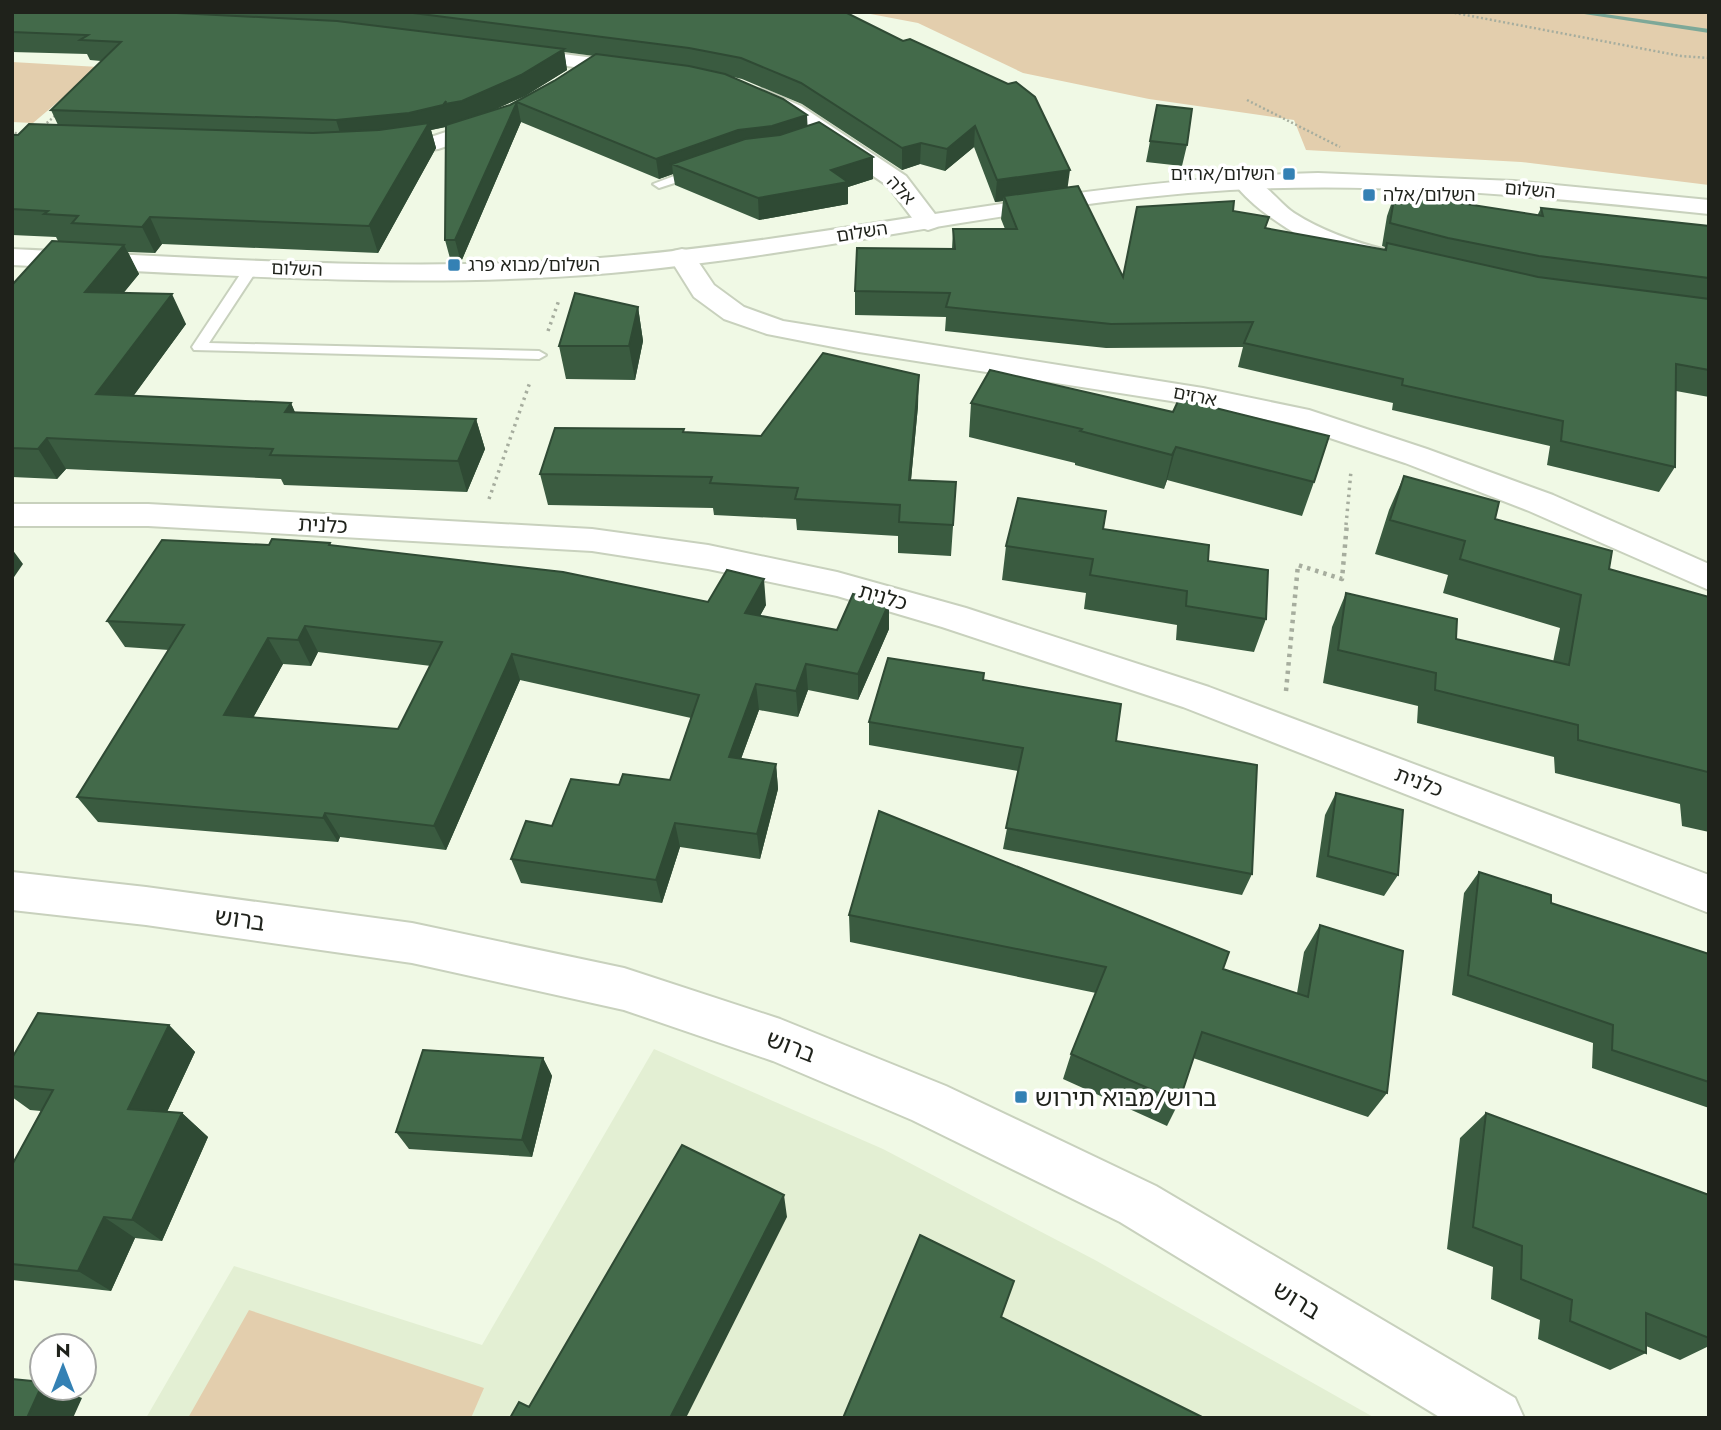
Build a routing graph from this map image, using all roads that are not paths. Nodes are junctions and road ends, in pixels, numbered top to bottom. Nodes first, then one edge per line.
1 (487, 50) edge
2 (595, 64) junction
3 (650, 71) edge
4 (568, 84) edge
5 (742, 89) edge
6 (515, 115) edge
7 (365, 150) edge
8 (708, 168) edge
9 (659, 184) dead end
10 (1247, 184) junction
11 (1709, 207) edge
12 (928, 222) junction
13 (12, 257) edge
14 (681, 257) junction
15 (1401, 263) edge
16 (252, 267) junction
17 (539, 355) road end
18 (12, 514) edge
19 (1709, 578) edge
20 (12, 891) edge
21 (1709, 894) edge
22 (1495, 1418) edge

1 - 2 street
2 - 3 street
2 - 4 street
5 - 12 street, אלה
6 - 7 street
8 - 9 lane
10 - 11 street, השלום
10 - 12 street, השלום
10 - 15 street
12 - 14 street, השלום
13 - 16 street, השלום
14 - 16 street, השלום
14 - 19 street, ארזים
16 - 17 lane
18 - 21 street, כלנית
20 - 22 street, ברוש

